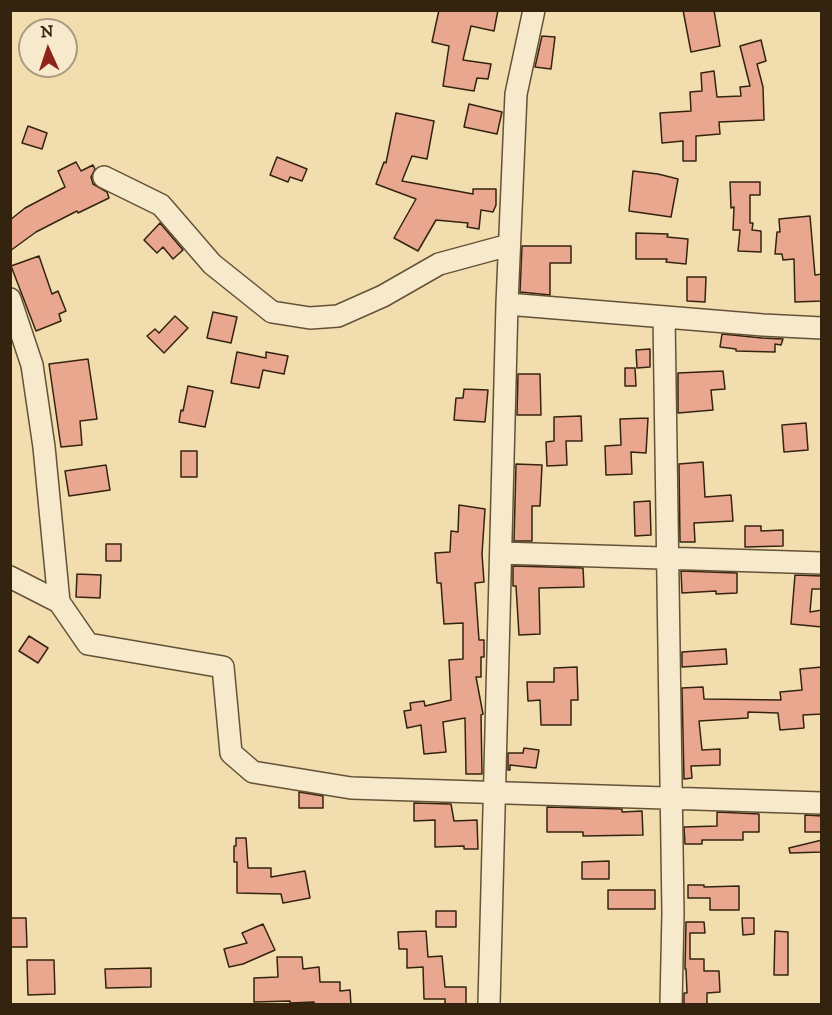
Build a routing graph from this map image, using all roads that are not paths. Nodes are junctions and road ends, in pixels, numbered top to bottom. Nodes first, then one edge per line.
1 (534, 10) edge
2 (104, 177) dead end
3 (509, 245) junction
4 (10, 299) edge
5 (507, 304) junction
6 (664, 317) junction
7 (822, 327) edge
8 (501, 553) junction
9 (667, 558) junction
10 (822, 563) edge
11 (10, 577) edge
12 (59, 602) junction
13 (495, 792) junction
14 (671, 798) junction
15 (822, 803) edge
16 (489, 1005) edge
17 (671, 1005) edge

1 - 3 street
2 - 3 street
3 - 5 street
4 - 12 street
5 - 6 street
5 - 8 street
6 - 7 street
6 - 9 street
8 - 9 street
8 - 13 street
9 - 10 street
9 - 14 street
11 - 12 street
12 - 13 street
13 - 14 street
13 - 16 street
14 - 15 street
14 - 17 street

